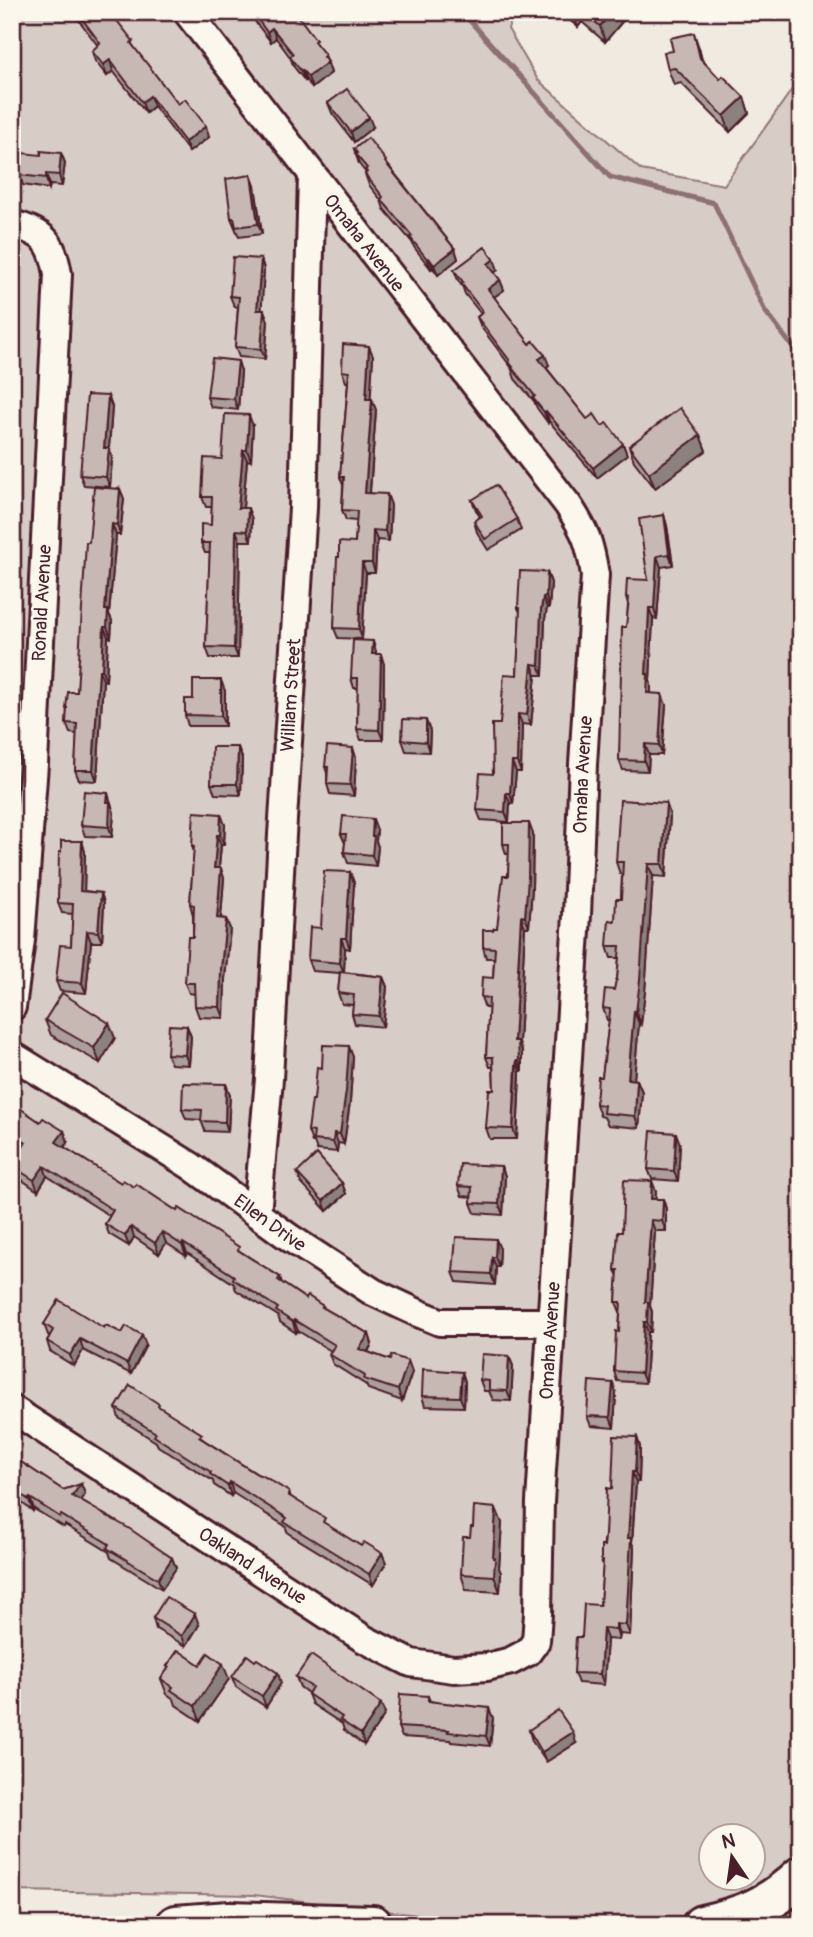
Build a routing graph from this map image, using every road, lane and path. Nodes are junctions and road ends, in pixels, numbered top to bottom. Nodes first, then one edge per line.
1 (187, 12) edge
2 (312, 176) junction
3 (12, 224) edge
4 (12, 1007) edge
5 (12, 1055) edge
6 (257, 1214) junction
7 (551, 1322) junction
8 (12, 1409) edge
9 (511, 1661) joint
10 (801, 1876) edge
11 (176, 1925) edge
12 (373, 1925) edge
13 (702, 1925) edge

1 - 2 street, Omaha Avenue
2 - 6 street, William Street
2 - 7 street, Omaha Avenue
3 - 4 street, Ronald Avenue
5 - 6 street, Ellen Drive
6 - 7 street, Ellen Drive
7 - 9 street, Omaha Avenue
8 - 9 street, Oakland Avenue
10 - 13 highway
11 - 12 highway

